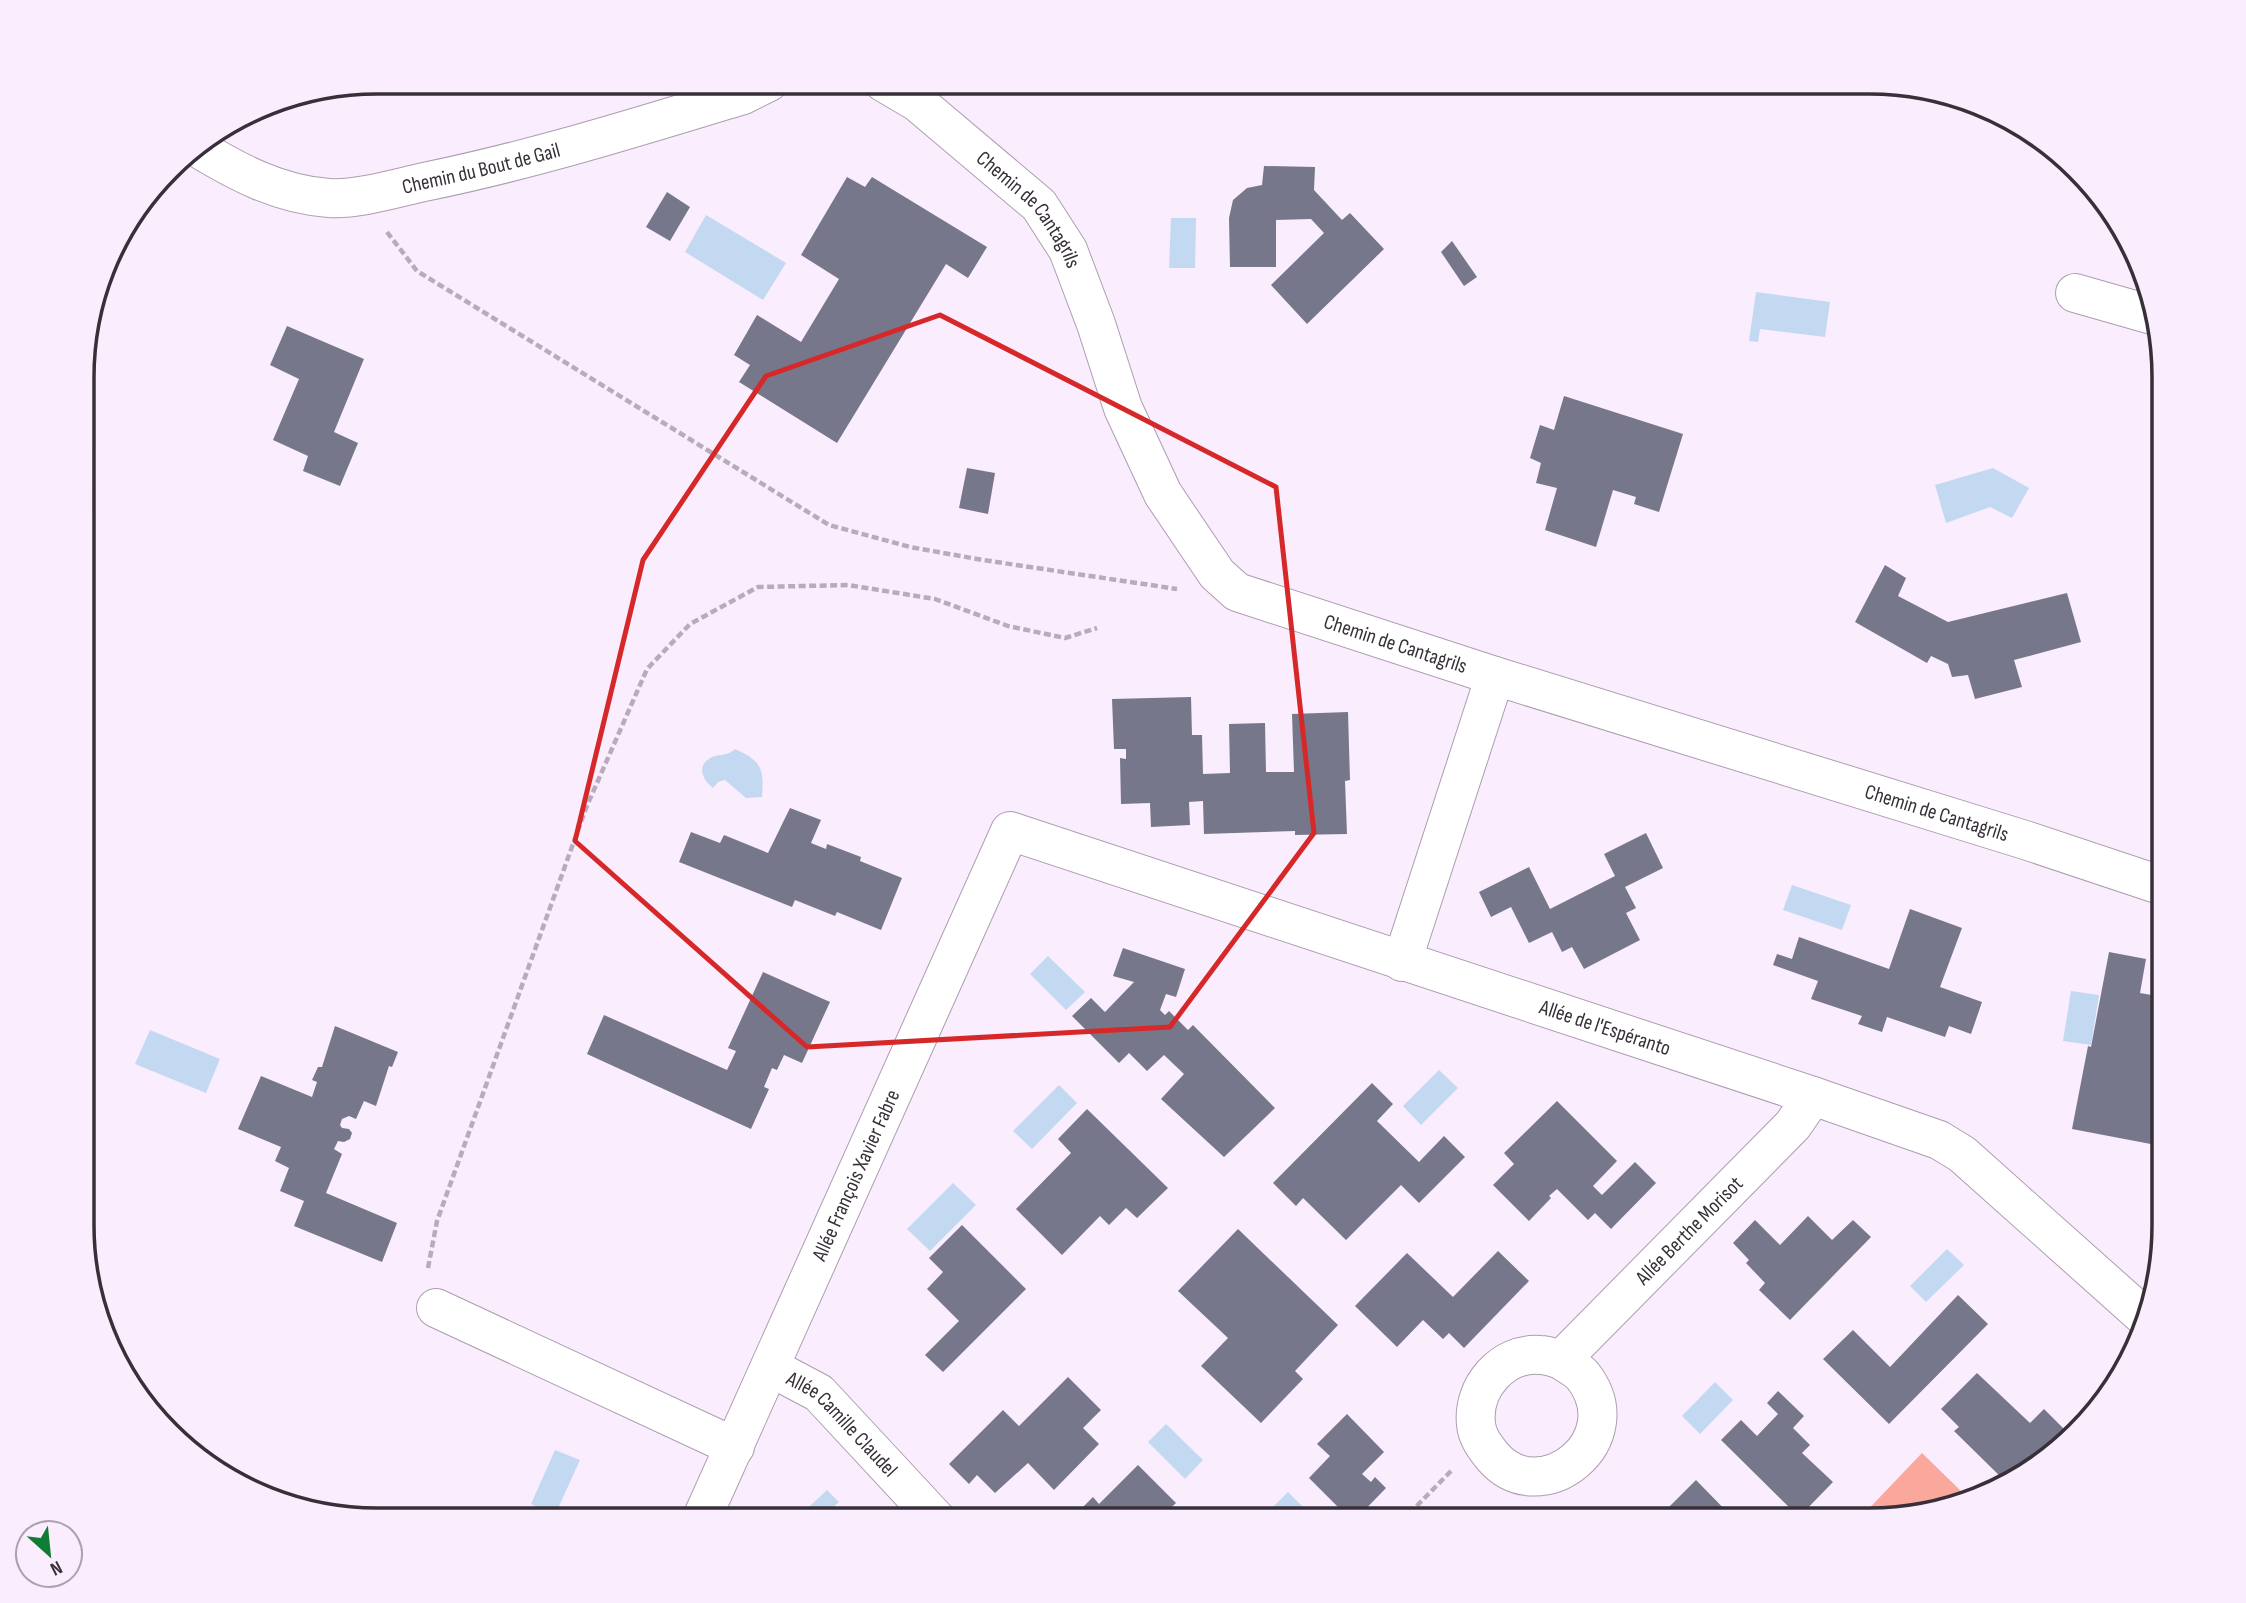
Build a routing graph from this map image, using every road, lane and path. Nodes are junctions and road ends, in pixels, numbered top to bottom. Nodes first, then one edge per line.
1 (745, 94) edge
2 (903, 94) edge
3 (205, 153) edge
4 (378, 192) junction
5 (2074, 293) dead end
6 (2144, 313) edge
7 (1237, 592) junction
8 (1097, 628) dead end
9 (1495, 676) junction
10 (1010, 831) joint
11 (2151, 882) edge
12 (1402, 961) junction
13 (1813, 1096) junction
14 (436, 1308) joint
15 (2138, 1311) edge
16 (1561, 1360) junction
17 (770, 1367) junction
18 (1483, 1445) junction
19 (735, 1447) junction
20 (707, 1508) edge
21 (926, 1508) edge
22 (1415, 1508) edge

1 - 4 street, Chemin du Bout de Gail
2 - 7 street, Chemin de Cantagrils
3 - 4 street, Chemin du Bout de Gail
4 - 7 path
5 - 6 street
7 - 9 street, Chemin de Cantagrils
8 - 14 path
9 - 11 street, Chemin de Cantagrils
9 - 12 street
10 - 12 street, Allée de l'Espéranto
10 - 17 street, Allée François Xavier Fabre
12 - 13 street, Allée de l'Espéranto
13 - 15 street, Allée de l'Espéranto
13 - 16 street, Allée Berthe Morisot
14 - 19 street
16 - 18 street
16 - 18 street
17 - 19 street, Allée François Xavier Fabre
17 - 21 street, Allée Camille Claudel
18 - 22 path
19 - 20 street, Allée François Xavier Fabre

